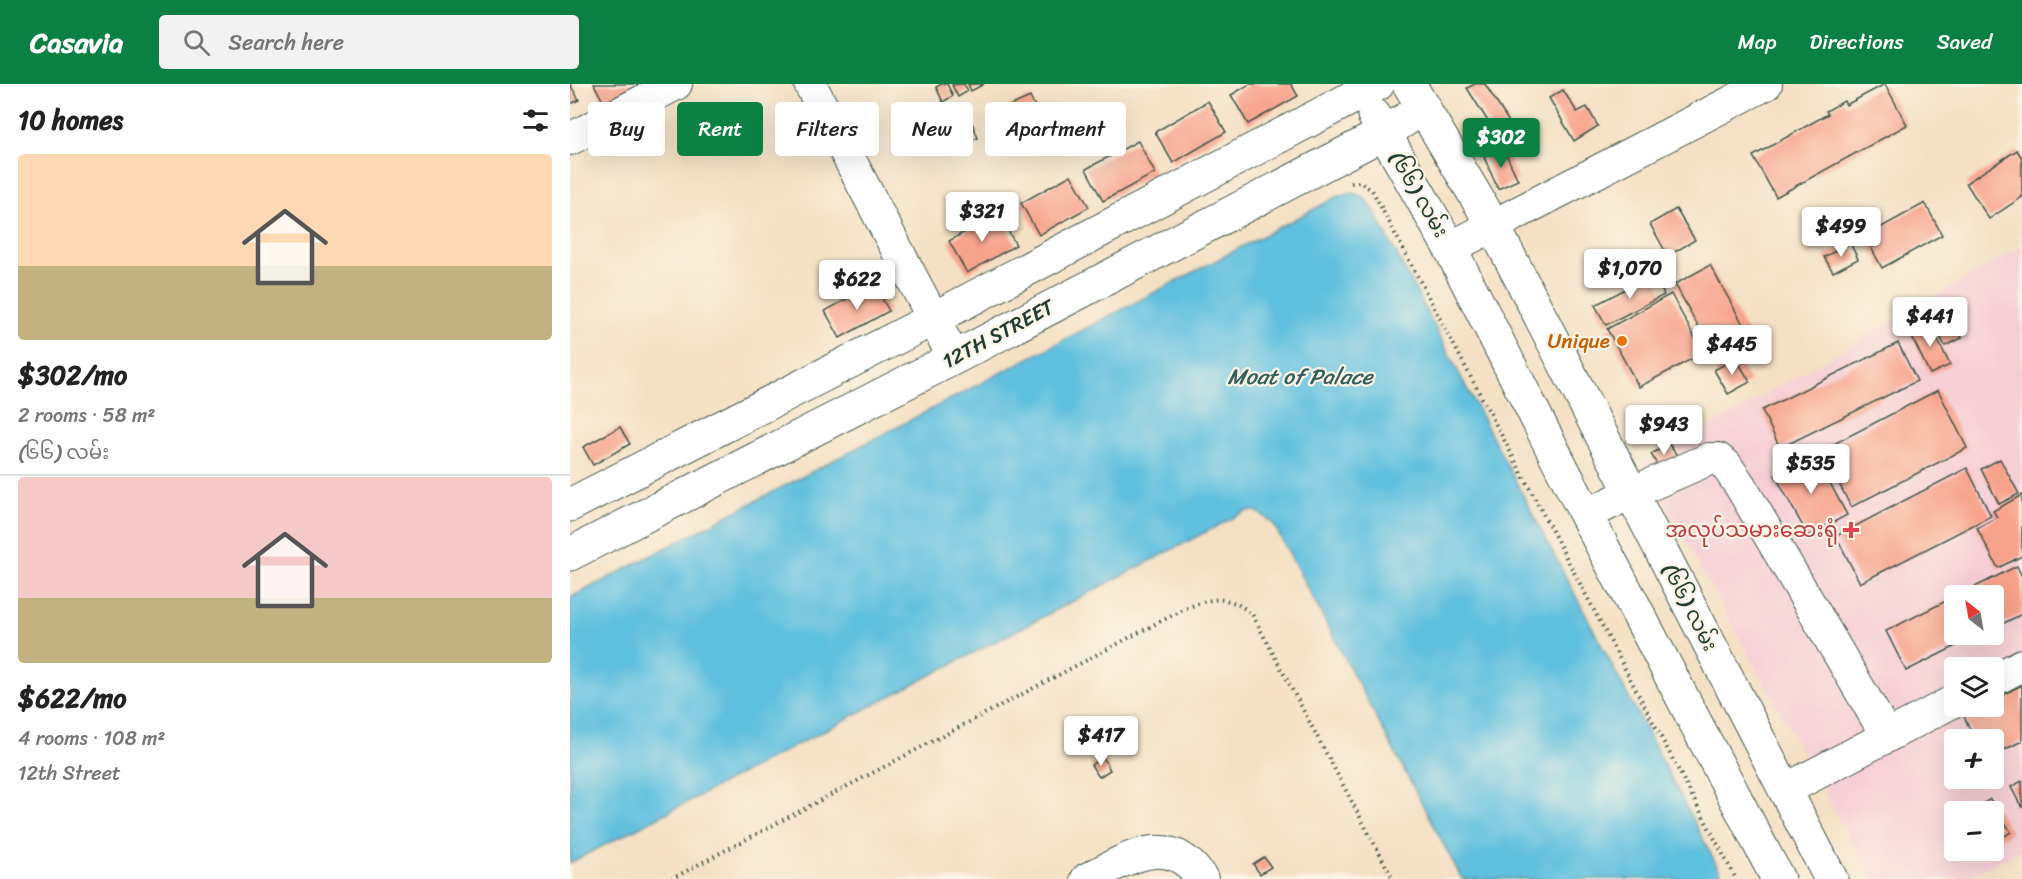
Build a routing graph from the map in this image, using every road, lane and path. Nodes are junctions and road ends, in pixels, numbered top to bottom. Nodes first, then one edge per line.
1 (676, 84) edge
2 (810, 84) edge
3 (1766, 84) edge
4 (1366, 87) edge
5 (1416, 96) edge
6 (1384, 132) junction
7 (570, 139) edge
8 (1344, 184) dead end
9 (1493, 225) junction
10 (1450, 248) junction
11 (933, 320) junction
12 (954, 358) junction
13 (1631, 493) junction
14 (570, 505) edge
15 (1586, 515) junction
16 (570, 554) edge
17 (2022, 665) edge
18 (2004, 675) edge
19 (1944, 706) edge
20 (1887, 736) junction
21 (1785, 790) junction
22 (671, 879) edge
23 (1087, 879) edge
24 (1202, 879) edge
25 (1393, 879) edge
26 (1736, 879) edge
27 (1778, 879) edge
28 (1831, 879) edge

1 - 7 street
2 - 11 street
3 - 9 street
4 - 6 main road, (၆၆) လမ်း
4 - 11 main road, 12TH STREET
5 - 6 main road, 12TH STREET
5 - 9 main road, (၆၆) လမ်း
6 - 10 main road, (၆၆) လမ်း
6 - 12 main road, 12TH STREET
8 - 26 path
9 - 10 street
9 - 13 main road, (၆၆) လမ်း
10 - 15 main road, (၆၆) လမ်း
11 - 12 street
11 - 14 main road, 12TH STREET
12 - 16 main road, 12TH STREET
13 - 15 street
13 - 20 street
13 - 21 main road, (၆၆) လမ်း
15 - 27 main road, (၆၆) လမ်း
17 - 18 street
19 - 20 street
20 - 21 street
21 - 28 main road, (၆၆) လမ်း
22 - 25 path
23 - 24 street

